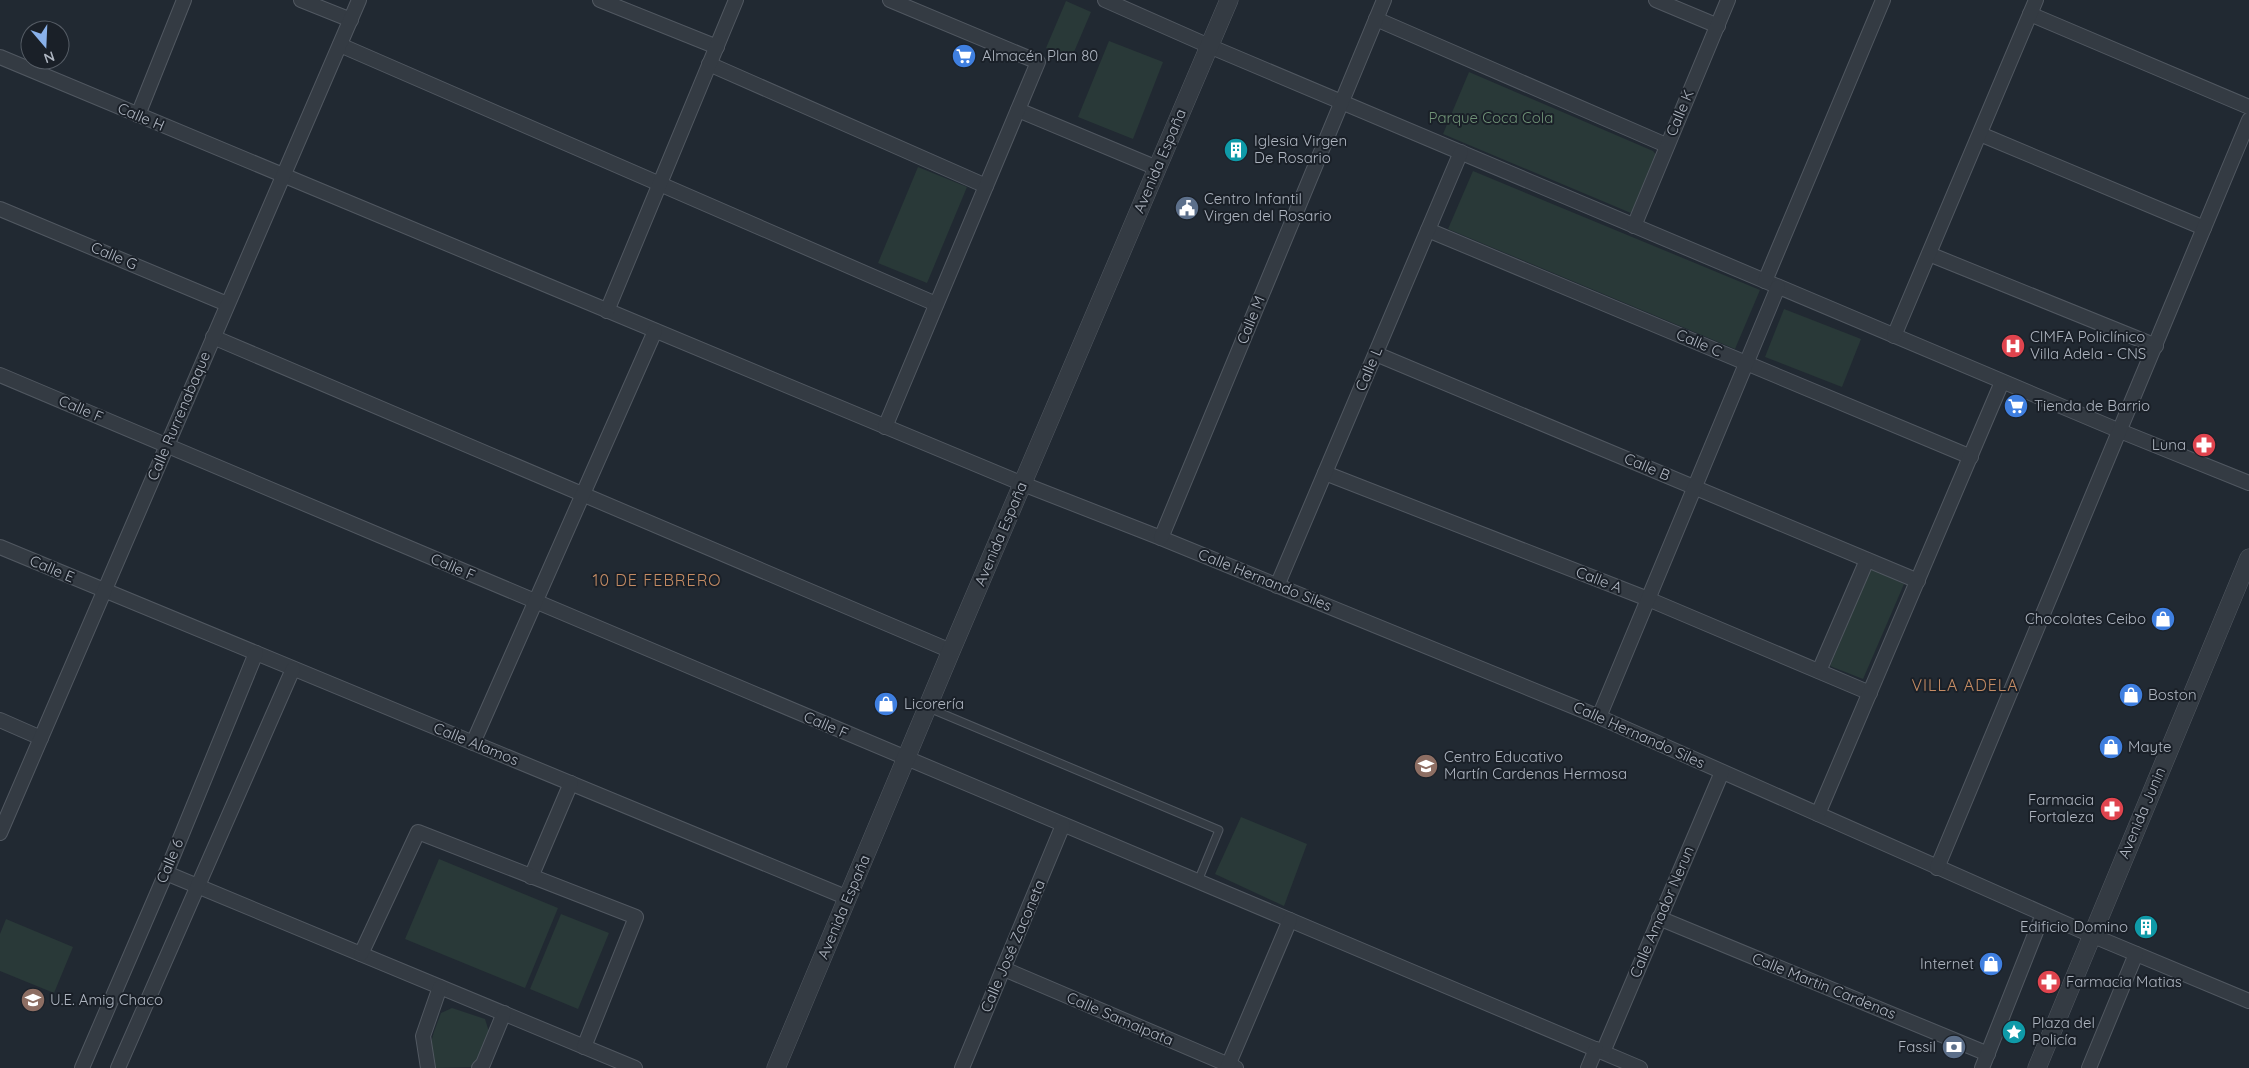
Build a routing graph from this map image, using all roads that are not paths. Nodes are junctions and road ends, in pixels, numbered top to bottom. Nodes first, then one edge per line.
1 (184, 0) edge
2 (300, 0) edge
3 (359, 0) edge
4 (600, 0) edge
5 (736, 0) edge
6 (890, 0) edge
7 (1105, 0) edge
8 (1229, 0) edge
9 (1384, 0) edge
10 (1656, 0) edge
11 (1728, 0) edge
12 (1883, 0) edge
13 (2036, 0) edge
14 (918, 5) edge
15 (2030, 14) junction
16 (1376, 19) junction
17 (351, 20) junction
18 (1718, 26) junction
19 (340, 44) junction
20 (1209, 46) junction
21 (717, 47) junction
22 (0, 57) edge
23 (709, 64) junction
24 (1341, 102) junction
25 (2249, 107) edge
26 (1018, 110) junction
27 (138, 115) junction
28 (2249, 120) edge
29 (1980, 134) junction
30 (1666, 145) junction
31 (1462, 152) junction
32 (1157, 168) junction
33 (283, 176) junction
34 (660, 183) junction
35 (986, 186) junction
36 (0, 209) edge
37 (1634, 226) junction
38 (2204, 228) junction
39 (1428, 230) junction
40 (1929, 254) junction
41 (1765, 281) junction
42 (1778, 287) junction
43 (227, 304) junction
44 (936, 304) junction
45 (607, 311) junction
46 (655, 330) junction
47 (1894, 336) junction
48 (213, 337) junction
49 (2156, 346) junction
50 (1376, 354) junction
51 (1746, 363) junction
52 (0, 375) edge
53 (2002, 382) junction
54 (885, 427) junction
55 (2120, 431) junction
56 (166, 445) junction
57 (1970, 457) junction
58 (1325, 473) junction
59 (2249, 482) edge
60 (1023, 484) junction
61 (1695, 487) junction
62 (582, 494) junction
63 (1161, 538) junction
64 (0, 547) edge
65 (2249, 558) edge
66 (1868, 560) junction
67 (1918, 581) junction
68 (1277, 586) junction
69 (104, 591) junction
70 (1648, 599) junction
71 (535, 602) junction
72 (951, 651) junction
73 (256, 654) junction
74 (292, 669) junction
75 (1819, 671) junction
76 (1870, 693) junction
77 (928, 708) junction
78 (1599, 717) junction
79 (0, 720) edge
80 (41, 738) junction
81 (473, 743) junction
82 (907, 758) junction
83 (1722, 772) junction
84 (570, 783) junction
85 (1818, 814) junction
86 (1063, 825) junction
87 (0, 833) edge
88 (1937, 868) junction
89 (166, 873) junction
90 (531, 876) junction
91 (1198, 881) junction
92 (198, 886) junction
93 (848, 898) junction
94 (2043, 914) junction
95 (1659, 918) junction
96 (1290, 920) junction
97 (2090, 935) junction
98 (361, 954) junction
99 (2136, 954) junction
100 (1004, 969) junction
101 (440, 987) junction
102 (2249, 1001) edge
103 (504, 1013) junction
104 (584, 1047) junction
105 (1599, 1051) junction
106 (1988, 1054) junction
107 (1230, 1067) edge
108 (82, 1068) edge
109 (118, 1068) edge
110 (428, 1068) edge
111 (478, 1068) edge
112 (635, 1068) edge
113 (776, 1068) edge
114 (962, 1068) edge
115 (1588, 1068) edge
116 (1640, 1068) edge
117 (1982, 1068) edge
118 (2037, 1068) edge
119 (2089, 1068) edge

1 - 27 street
2 - 17 street
3 - 17 street, Calle Rurrenabaque
4 - 21 street
5 - 21 street
6 - 14 street
7 - 20 street
8 - 20 street, Avenida España
9 - 16 street, Calle M
10 - 18 street
11 - 18 street, Calle K
12 - 41 street
13 - 15 street
14 - 26 street
15 - 25 street
15 - 29 street
16 - 24 street, Calle M
16 - 30 street
17 - 19 street, Calle Rurrenabaque
18 - 30 street, Calle K
19 - 33 street, Calle Rurrenabaque
19 - 34 street
20 - 24 street
20 - 32 street, Avenida España
21 - 23 street
22 - 27 street, Calle H
23 - 34 street
23 - 35 street
24 - 31 street
24 - 63 street, Calle M
26 - 32 street
26 - 35 street
27 - 33 street, Calle H
28 - 38 street
29 - 38 street
29 - 40 street
30 - 37 street, Calle K
31 - 37 street
31 - 39 street, Calle L
32 - 60 street, Avenida España
33 - 43 street, Calle Rurrenabaque
33 - 45 street, Calle H
34 - 44 street
34 - 45 street
35 - 44 street
36 - 43 street, Calle G
37 - 41 street
38 - 49 street
39 - 50 street, Calle L
39 - 51 street, Calle C
40 - 47 street
40 - 49 street
41 - 42 street
42 - 47 street
42 - 51 street
43 - 48 street, Calle Rurrenabaque
44 - 54 street
45 - 46 street, Calle H
46 - 54 street, Calle Hernando Siles
46 - 62 street
47 - 53 street
48 - 56 street, Calle Rurrenabaque
48 - 62 street
49 - 55 street
50 - 58 street, Calle L
50 - 61 street, Calle B
51 - 57 street, Calle C
51 - 61 street
52 - 56 street, Calle F
53 - 55 street
53 - 57 street
54 - 60 street, Calle Hernando Siles
55 - 59 street
55 - 88 street
56 - 69 street, Calle Rurrenabaque
56 - 71 street, Calle F
57 - 67 street
58 - 68 street, Calle L
58 - 70 street, Calle A
60 - 63 street, Calle Hernando Siles
60 - 72 street, Avenida España
61 - 66 street, Calle B
61 - 70 street
62 - 71 street
62 - 72 street
63 - 68 street, Calle Hernando Siles
64 - 69 street, Calle E
65 - 97 street, Avenida Junin
66 - 67 street, Calle B
66 - 75 street
67 - 76 street
68 - 78 street, Calle Hernando Siles
69 - 73 street, Calle Alamos
69 - 80 street, Calle Rurrenabaque
70 - 75 street, Calle A
70 - 78 street
71 - 81 street
71 - 82 street, Calle F
72 - 77 street, Avenida España
73 - 74 street, Calle Alamos
73 - 89 street, Calle 6
74 - 81 street, Calle Alamos
74 - 92 street
75 - 76 street, Calle A
76 - 85 street
77 - 82 street, Avenida España
77 - 91 lane
78 - 83 street, Calle Hernando Siles
79 - 80 street
80 - 87 street, Calle Rurrenabaque
81 - 84 street, Calle Alamos
82 - 86 street, Calle F
82 - 93 street, Avenida España
83 - 85 street, Calle Hernando Siles
83 - 95 street, Calle Amador Nerun
84 - 90 street
84 - 93 street, Calle Alamos
85 - 88 street, Calle Hernando Siles
86 - 91 street, Calle F
86 - 100 street, Calle José Zaconeta
88 - 94 street, Calle Hernando Siles
89 - 92 street
89 - 108 street, Calle 6
90 - 98 street
90 - 104 street
91 - 96 street, Calle F
92 - 98 street
92 - 109 street
93 - 113 street, Avenida España
94 - 97 street, Calle Hernando Siles
94 - 106 street
95 - 105 street, Calle Amador Nerun
95 - 106 street, Calle Martin Cardenas
96 - 105 street, Calle F
96 - 107 street
97 - 99 street, Calle Hernando Siles
97 - 118 street, Avenida Junin
98 - 101 street
99 - 102 street, Calle Hernando Siles
99 - 119 street
100 - 107 street, Calle Samaipata
100 - 114 street, Calle José Zaconeta
101 - 103 street
101 - 110 street
103 - 104 street
103 - 111 street
104 - 112 street
105 - 115 street, Calle Amador Nerun
105 - 116 street, Calle F
106 - 117 street

